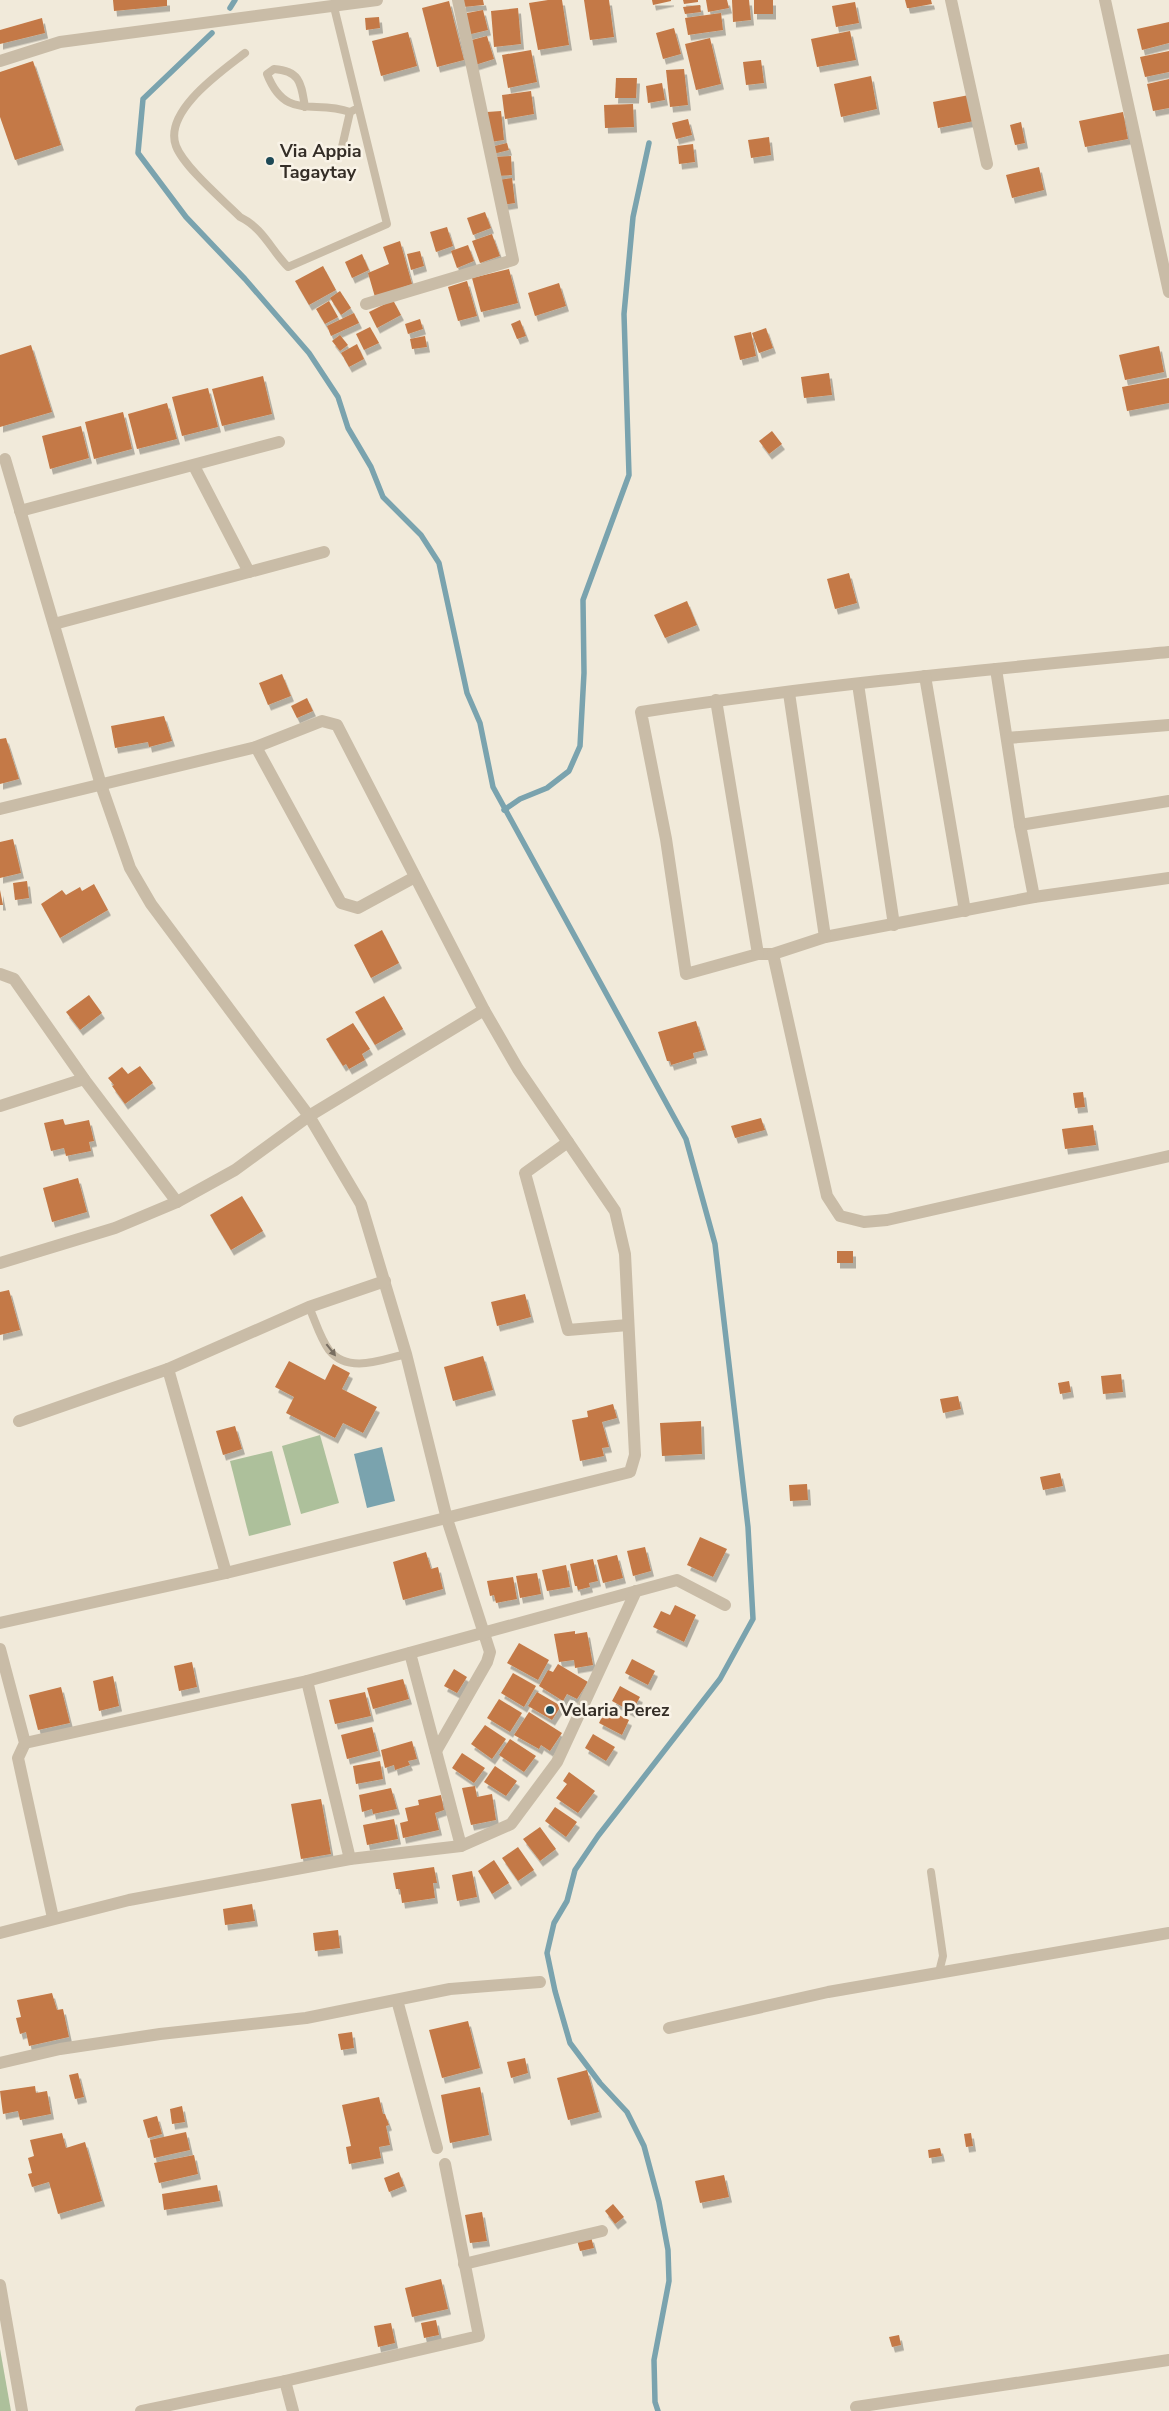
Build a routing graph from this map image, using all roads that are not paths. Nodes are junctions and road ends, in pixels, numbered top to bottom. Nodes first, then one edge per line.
1 (377, 0) edge
2 (458, 0) edge
3 (950, 0) edge
4 (1105, 0) edge
5 (334, 7) junction
6 (245, 53) dead end
7 (0, 61) edge
8 (305, 107) junction
9 (358, 107) junction
10 (350, 112) junction
11 (342, 147) dead end
12 (987, 164) dead end
13 (1169, 292) edge
14 (366, 304) dead end
15 (279, 442) dead end
16 (5, 459) dead end
17 (194, 466) junction
18 (20, 511) junction
19 (324, 552) dead end
20 (249, 572) junction
21 (54, 624) junction
22 (1169, 652) edge
23 (996, 669) junction
24 (925, 676) junction
25 (858, 684) junction
26 (789, 693) junction
27 (716, 700) junction
28 (1169, 725) edge
29 (1007, 738) junction
30 (256, 747) junction
31 (102, 785) junction
32 (1169, 801) edge
33 (0, 809) edge
34 (1020, 825) junction
35 (415, 877) junction
36 (1169, 878) edge
37 (1034, 897) junction
38 (965, 911) junction
39 (894, 925) junction
40 (825, 937) junction
41 (758, 954) junction
42 (773, 954) junction
43 (0, 974) edge
44 (484, 1010) junction
45 (84, 1079) junction
46 (0, 1106) edge
47 (309, 1116) junction
48 (568, 1142) junction
49 (1169, 1156) edge
50 (178, 1202) junction
51 (0, 1263) edge
52 (385, 1280) junction
53 (309, 1307) junction
54 (628, 1325) junction
55 (406, 1354) junction
56 (168, 1369) junction
57 (18, 1421) dead end
58 (447, 1519) junction
59 (226, 1573) junction
60 (636, 1590) junction
61 (725, 1605) dead end
62 (0, 1623) edge
63 (485, 1633) junction
64 (0, 1649) edge
65 (410, 1653) junction
66 (307, 1681) junction
67 (25, 1743) junction
68 (436, 1751) junction
69 (461, 1846) junction
70 (350, 1859) junction
71 (931, 1872) dead end
72 (53, 1918) junction
73 (0, 1933) edge
74 (1169, 1933) edge
75 (939, 1972) junction
76 (540, 1982) dead end
77 (397, 2000) junction
78 (669, 2028) dead end
79 (0, 2063) edge
80 (438, 2148) dead end
81 (445, 2164) dead end
82 (602, 2231) dead end
83 (464, 2264) junction
84 (0, 2285) edge
85 (1169, 2360) edge
86 (285, 2381) junction
87 (856, 2407) dead end
88 (22, 2411) edge
89 (141, 2411) edge
90 (293, 2411) edge

1 - 5 street
2 - 14 street
3 - 12 street
4 - 13 street
5 - 7 street
5 - 9 lane
6 - 9 lane
8 - 8 lane
8 - 10 lane
9 - 10 lane
10 - 11 lane
15 - 17 street
16 - 18 street
17 - 18 street
17 - 20 street
18 - 21 street
19 - 20 street
20 - 21 street
21 - 31 street
22 - 23 street
23 - 24 street
23 - 29 street
24 - 25 street
24 - 38 street
25 - 26 street
25 - 39 street
26 - 27 street
26 - 40 street
27 - 41 street
27 - 41 street
28 - 29 street
29 - 34 street
30 - 31 street
30 - 35 street
30 - 35 street
31 - 33 street
31 - 47 street
32 - 34 street
34 - 37 street
35 - 44 street
36 - 37 street
37 - 38 street
38 - 39 street
39 - 40 street
40 - 42 street
41 - 42 street
42 - 49 street
43 - 45 street
44 - 47 street
44 - 48 street
45 - 46 street
45 - 50 street
47 - 50 street
47 - 52 street
48 - 54 street
48 - 54 street
50 - 51 street
52 - 53 street
52 - 55 street
53 -> 55 lane
53 - 56 street
54 - 58 street
55 - 58 street
56 - 57 street
56 - 59 street
58 - 59 street
58 - 63 street
59 - 62 street
60 - 61 street
60 - 63 street
60 - 69 street
63 - 65 street
63 - 68 street
64 - 67 street
65 - 66 street
65 - 68 street
66 - 67 street
66 - 70 street
67 - 72 street
68 - 69 street
69 - 70 street
70 - 72 street
71 - 75 lane
72 - 73 street
74 - 75 street
75 - 78 street
76 - 77 street
77 - 79 street
77 - 80 street
81 - 83 street
82 - 83 street
83 - 86 street
84 - 88 street
85 - 87 street
86 - 89 street
86 - 90 street

